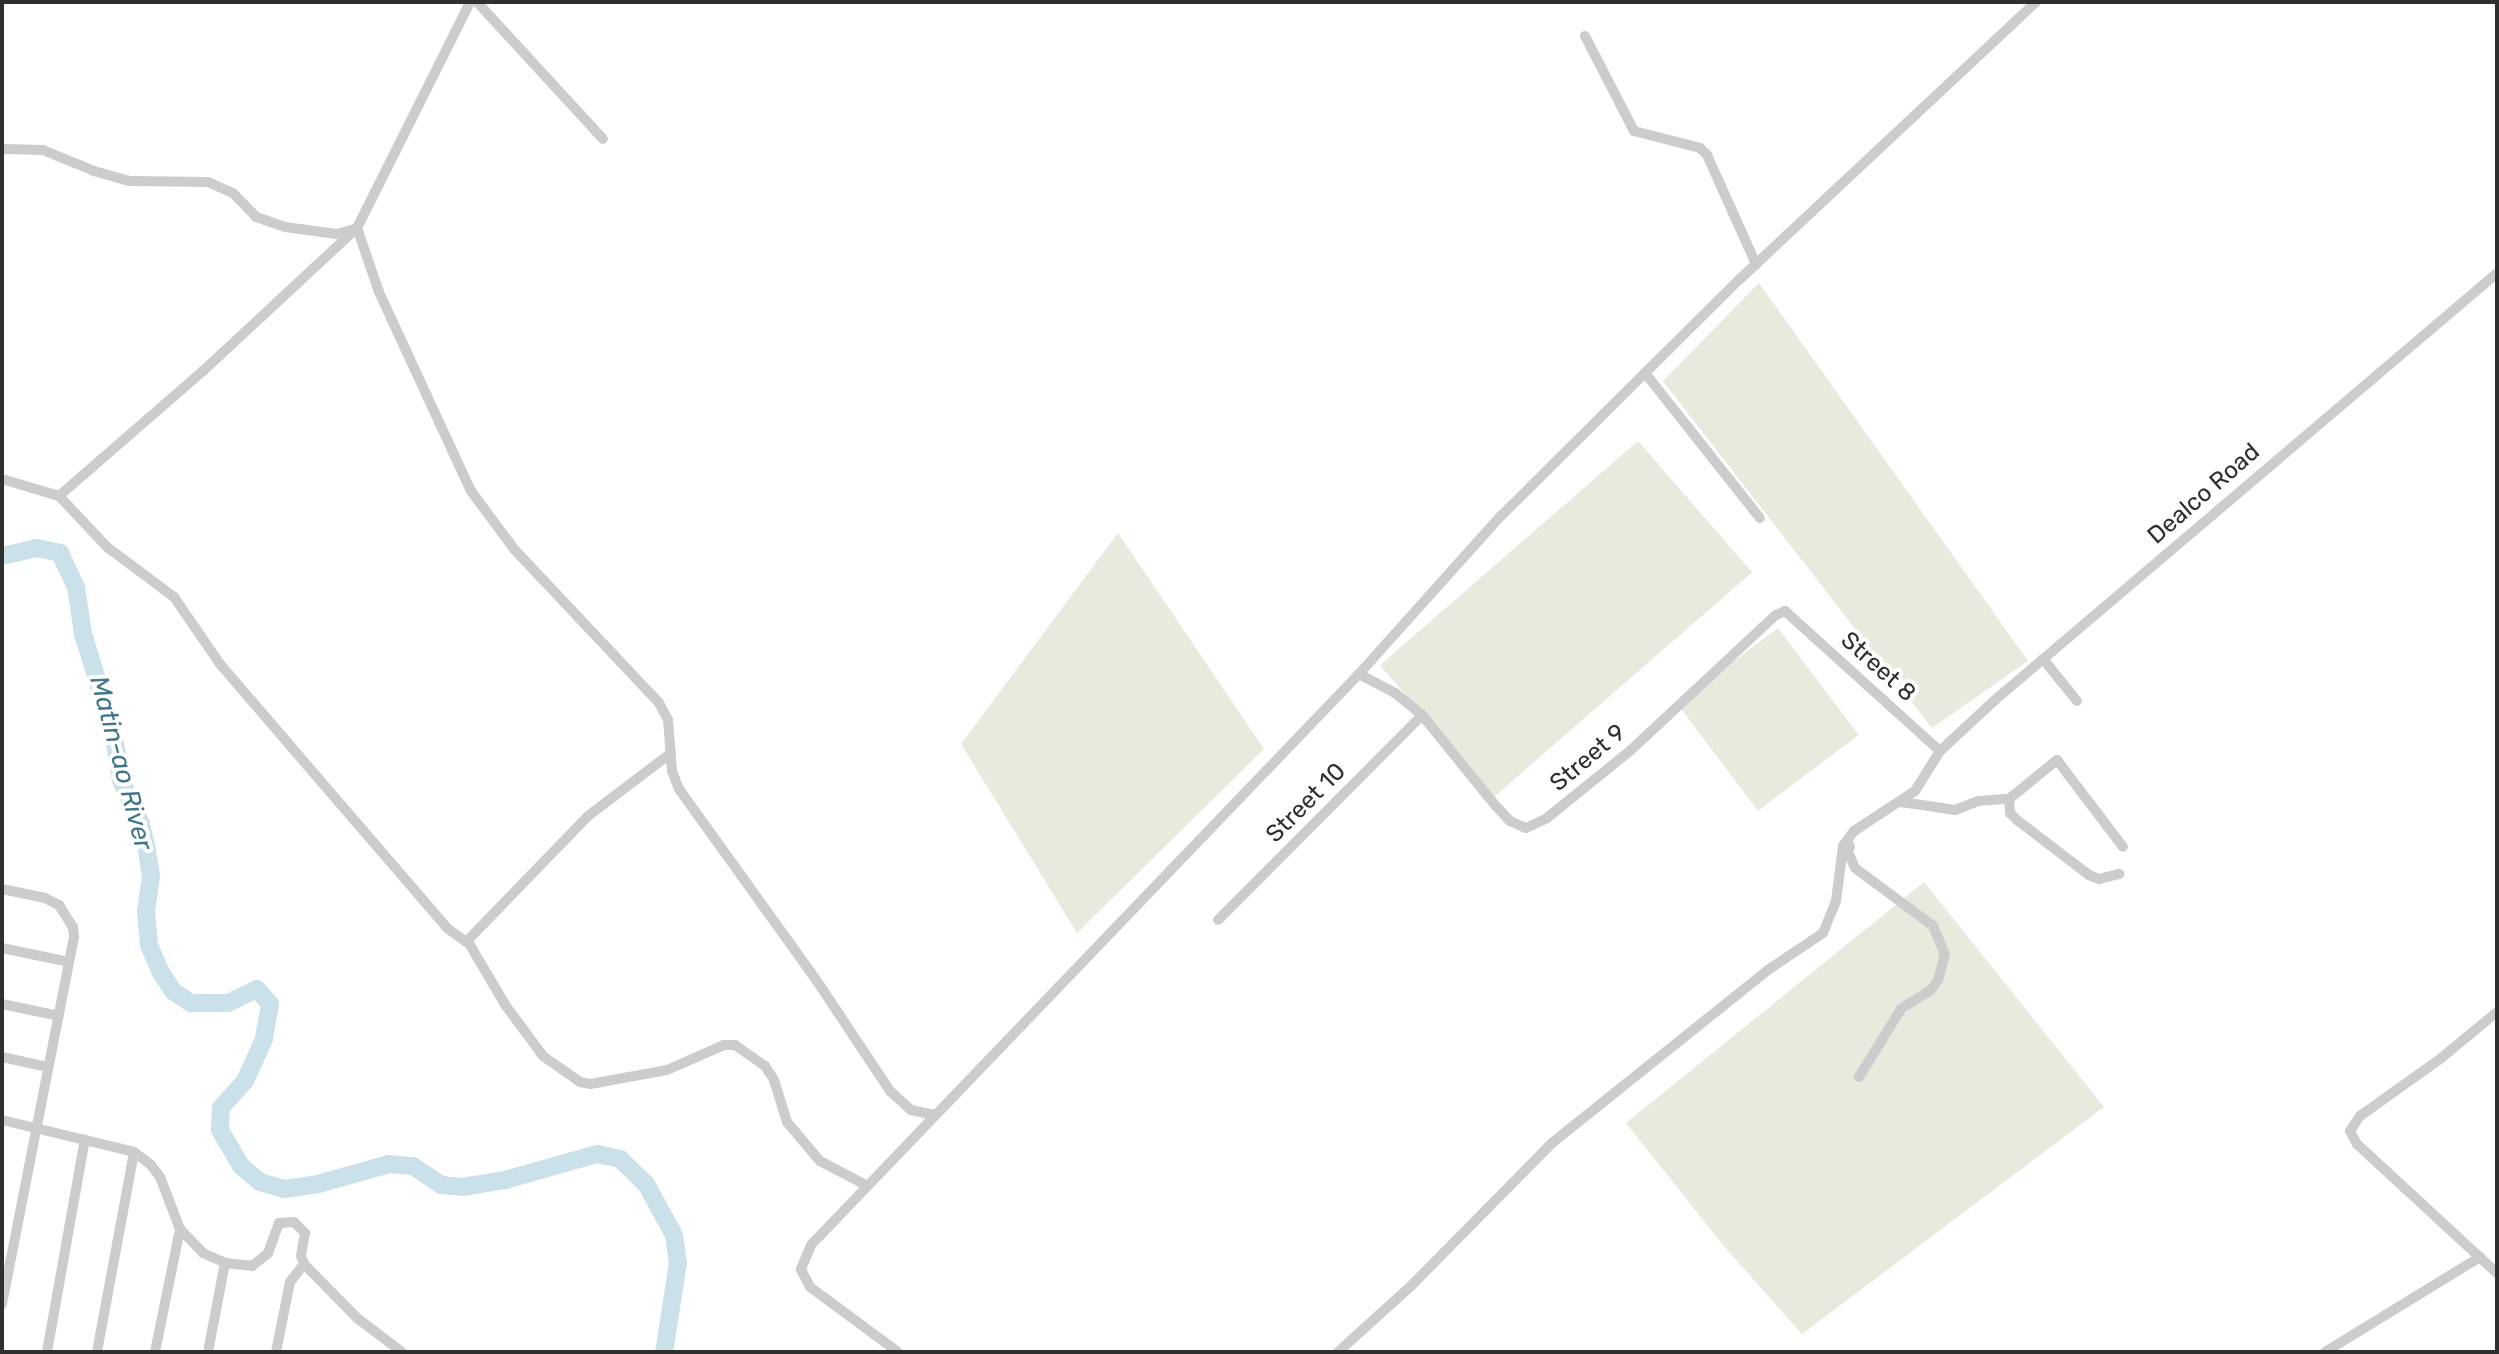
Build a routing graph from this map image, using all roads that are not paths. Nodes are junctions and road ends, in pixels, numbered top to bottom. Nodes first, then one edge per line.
1 (470, 2) edge
2 (477, 2) edge
3 (2036, 2) edge
4 (1585, 36) dead end
5 (603, 139) dead end
6 (2, 149) edge
7 (357, 228) junction
8 (1756, 264) junction
9 (2497, 273) edge
10 (1645, 373) junction
11 (2, 479) edge
12 (59, 496) junction
13 (1760, 518) dead end
14 (1789, 613) joint
15 (2043, 659) junction
16 (1359, 674) junction
17 (2077, 701) dead end
18 (1422, 715) junction
19 (1940, 751) junction
20 (671, 753) junction
21 (2009, 799) junction
22 (1901, 803) junction
23 (1854, 831) junction
24 (2123, 847) dead end
25 (2119, 874) dead end
26 (2, 889) edge
27 (1218, 920) dead end
28 (466, 942) junction
29 (2, 948) edge
30 (69, 962) junction
31 (2, 1004) edge
32 (2497, 1012) edge
33 (59, 1016) junction
34 (2, 1057) edge
35 (48, 1067) junction
36 (1859, 1077) dead end
37 (934, 1115) junction
38 (2, 1120) edge
39 (36, 1127) junction
40 (85, 1139) junction
41 (134, 1152) junction
42 (866, 1185) junction
43 (180, 1229) junction
44 (2480, 1257) junction
45 (225, 1263) junction
46 (304, 1264) junction
47 (2497, 1273) edge
48 (2, 1304) edge
49 (47, 1352) edge
50 (97, 1352) edge
51 (155, 1352) edge
52 (208, 1352) edge
53 (276, 1352) edge
54 (402, 1352) edge
55 (898, 1352) edge
56 (1338, 1352) edge
57 (2325, 1352) edge

1 - 7 street
2 - 5 street
3 - 8 street
4 - 8 street
6 - 7 street
7 - 12 street
7 - 20 street
8 - 10 street
9 - 15 street, Dealco Road
10 - 13 street
10 - 16 street
11 - 12 street
12 - 28 street
14 - 18 street, Street 9
14 - 19 street, Street 8
15 - 17 street
15 - 19 street, Dealco Road
16 - 18 street
16 - 37 street
18 - 27 street, Street 10
19 - 22 street, Dealco Road
20 - 28 street
20 - 37 street
21 - 22 street
21 - 24 street
21 - 25 street
22 - 23 street, Dealco Road
23 - 36 street
23 - 56 street
26 - 30 street
28 - 42 street
29 - 30 street
30 - 33 street
31 - 33 street
32 - 44 street
33 - 35 street
34 - 35 street
35 - 39 street
37 - 42 street
38 - 39 street
39 - 40 street
39 - 48 street
40 - 41 street
40 - 49 street
41 - 43 street
41 - 50 street
42 - 55 street
43 - 45 street
43 - 51 street
44 - 47 street
44 - 57 street
45 - 46 street
45 - 52 street
46 - 53 street
46 - 54 street

